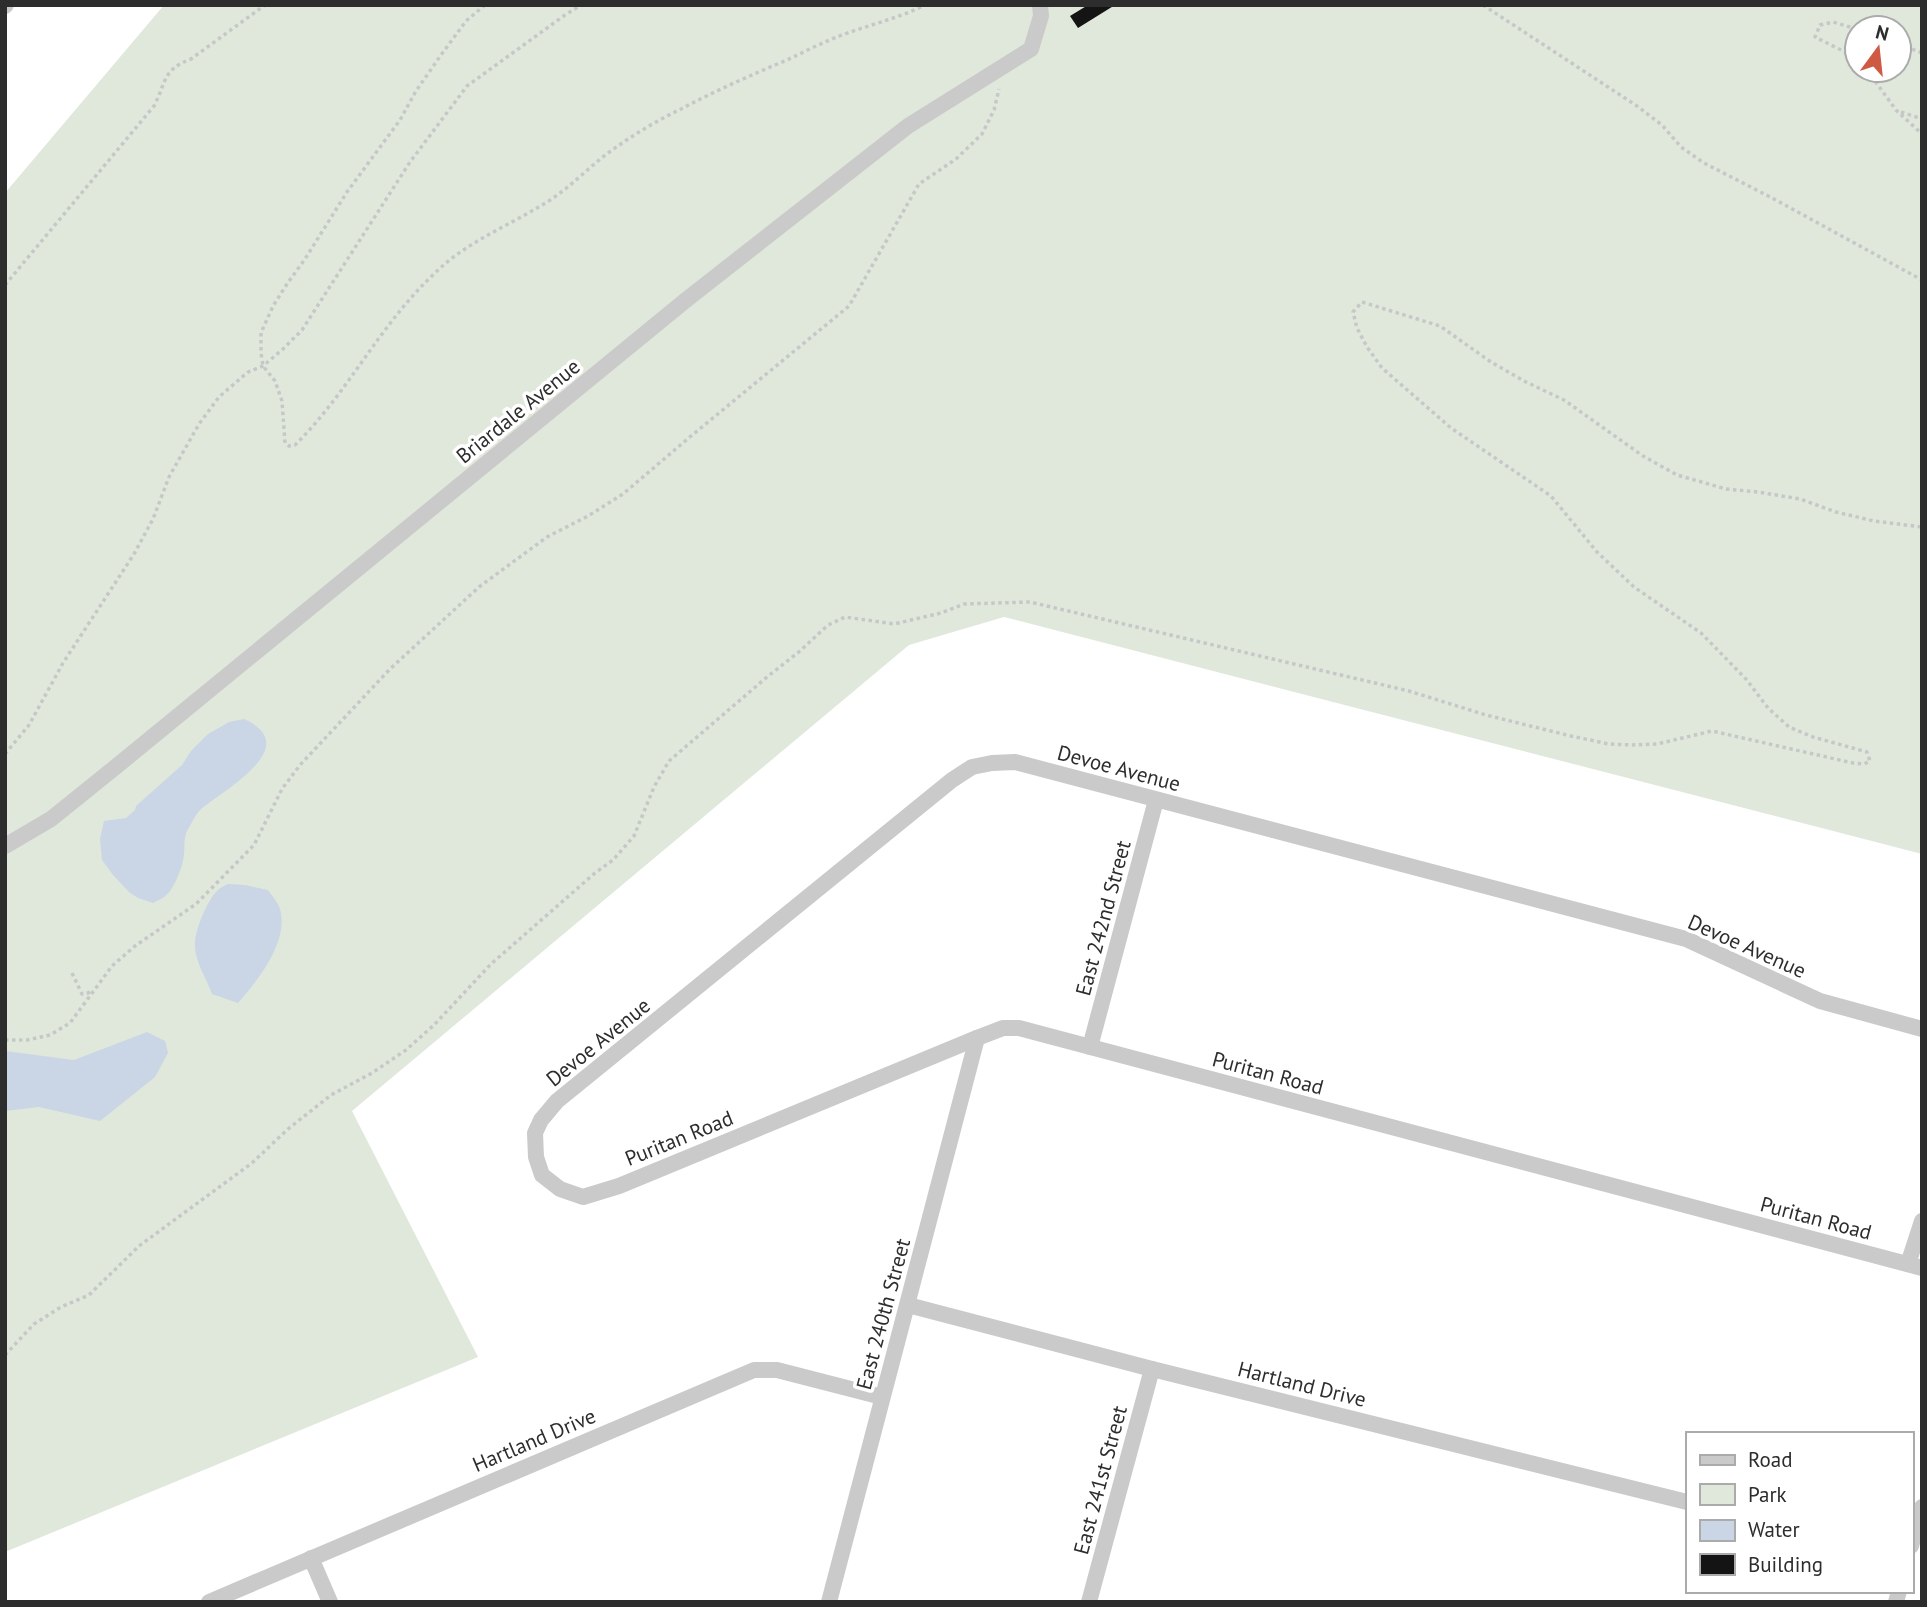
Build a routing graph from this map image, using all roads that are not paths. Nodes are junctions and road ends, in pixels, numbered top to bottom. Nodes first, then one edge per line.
1 (1040, 5) edge
2 (1156, 800) junction
3 (5, 846) edge
4 (1922, 1029) edge
5 (977, 1038) junction
6 (1090, 1047) junction
7 (620, 1186) joint
8 (1922, 1221) edge
9 (1915, 1266) edge
10 (908, 1306) junction
11 (1152, 1369) junction
12 (882, 1397) junction
13 (1686, 1502) edge
14 (1922, 1507) edge
15 (1913, 1539) edge
16 (310, 1558) junction
17 (209, 1602) edge
18 (330, 1602) edge
19 (829, 1602) edge
20 (1089, 1602) edge

1 - 3 street, Briardale Avenue
2 - 4 street, Devoe Avenue
2 - 6 street, East 242nd Street
2 - 7 street, Devoe Avenue
5 - 6 street, Puritan Road
5 - 7 street, Puritan Road
5 - 10 street, East 240th Street
6 - 9 street, Puritan Road
8 - 9 street
10 - 11 street, Hartland Drive
10 - 12 street, East 240th Street
11 - 13 street, Hartland Drive
11 - 20 street, East 241st Street
12 - 16 street, Hartland Drive
12 - 19 street, East 240th Street
14 - 15 street
16 - 17 street, Hartland Drive
16 - 18 street

